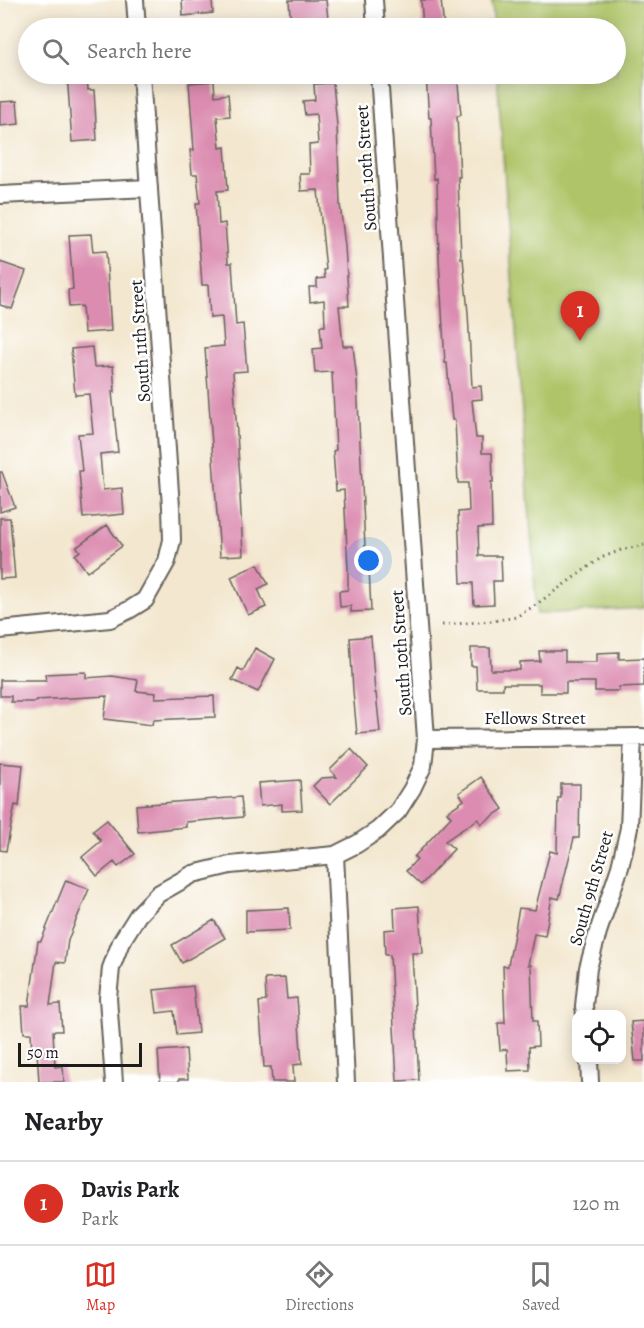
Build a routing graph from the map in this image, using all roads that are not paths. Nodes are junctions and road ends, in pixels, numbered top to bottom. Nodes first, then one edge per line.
1 (135, 0) edge
2 (374, 0) edge
3 (136, 18) edge
4 (375, 18) edge
5 (142, 84) edge
6 (380, 84) edge
7 (150, 188) junction
8 (0, 195) edge
9 (0, 630) edge
10 (638, 737) edge
11 (426, 739) junction
12 (335, 855) junction
13 (585, 1010) edge
14 (589, 1064) edge
15 (114, 1082) edge
16 (346, 1082) edge
17 (590, 1082) edge

1 - 3 street
2 - 4 street
5 - 7 street, South 11th Street
6 - 11 street, South 10th Street
7 - 8 street
7 - 9 street, South 11th Street
10 - 11 street, Fellows Street
10 - 13 street, South 9th Street
11 - 12 street, South 10th Street
12 - 15 street
12 - 16 street
14 - 17 street

